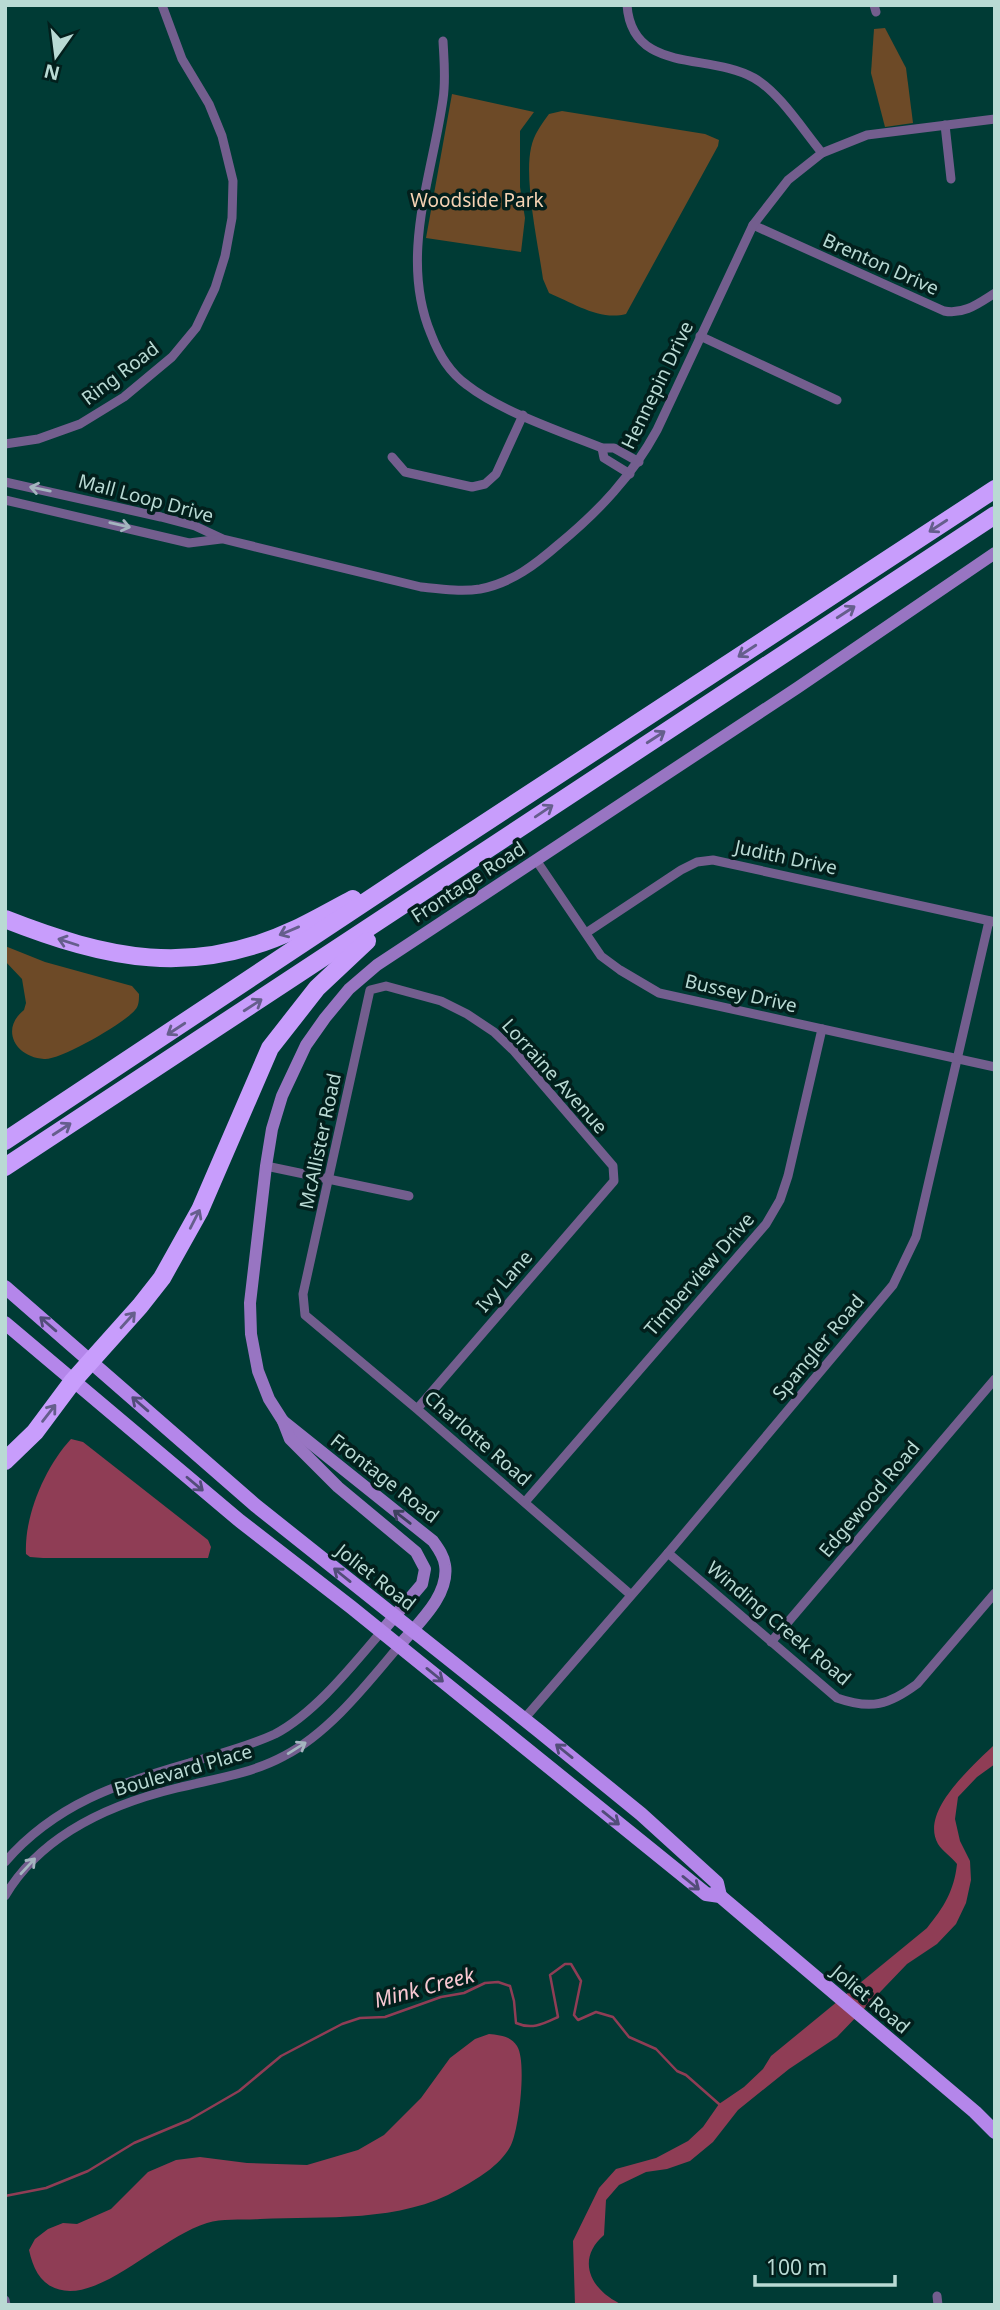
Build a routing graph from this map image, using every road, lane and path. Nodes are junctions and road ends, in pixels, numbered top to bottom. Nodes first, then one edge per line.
1 (162, 5) edge
2 (627, 5) edge
3 (443, 41) dead end
4 (995, 119) edge
5 (945, 125) junction
6 (822, 153) junction
7 (951, 179) dead end
8 (753, 225) junction
9 (995, 293) edge
10 (700, 336) junction
11 (837, 400) dead end
12 (523, 415) junction
13 (5, 444) edge
14 (602, 448) junction
15 (392, 457) dead end
16 (639, 462) junction
17 (630, 474) junction
18 (5, 482) edge
19 (995, 489) edge
20 (5, 500) edge
21 (995, 515) edge
22 (223, 539) junction
23 (995, 552) edge
24 (436, 855) junction
25 (536, 860) junction
26 (402, 908) junction
27 (5, 919) edge
28 (992, 921) edge
29 (586, 933) junction
30 (378, 986) joint
31 (822, 1029) junction
32 (958, 1059) junction
33 (995, 1067) edge
34 (5, 1141) edge
35 (266, 1166) junction
36 (5, 1167) edge
37 (615, 1175) joint
38 (330, 1179) junction
39 (409, 1196) dead end
40 (5, 1287) edge
41 (302, 1307) joint
42 (5, 1323) edge
43 (92, 1361) junction
44 (995, 1379) edge
45 (73, 1381) junction
46 (417, 1409) junction
47 (284, 1421) junction
48 (5, 1461) edge
49 (525, 1502) junction
50 (668, 1553) junction
51 (995, 1592) edge
52 (631, 1595) junction
53 (396, 1617) junction
54 (412, 1630) junction
55 (382, 1632) junction
56 (771, 1642) junction
57 (399, 1646) junction
58 (524, 1719) junction
59 (5, 1862) edge
60 (5, 1896) edge
61 (720, 1896) junction
62 (995, 2132) edge
63 (5, 2300) edge
64 (6, 2305) edge

1 - 13 street, Ring Road
2 - 6 street
3 - 12 street
4 - 5 street, Hennepin Drive
5 - 6 street, Hennepin Drive
5 - 7 street
6 - 8 street, Hennepin Drive
8 - 9 street, Brenton Drive
8 - 10 street, Hennepin Drive
10 - 11 street
10 - 16 street, Hennepin Drive
12 - 14 street
12 - 15 street
14 - 16 street
14 - 17 street
16 - 17 street, Hennepin Drive
17 - 22 street, Hennepin Drive
22 -> 18 street, Mall Loop Drive
19 -> 24 highway
20 -> 22 street, Mall Loop Drive
26 -> 21 highway
23 - 25 street, Frontage Road
24 -> 27 highway
24 -> 34 highway
25 - 29 street, Bussey Drive
25 - 35 street, Frontage Road
36 -> 26 highway
43 -> 26 highway
28 - 29 street, Judith Drive
28 - 32 street, Spangler Road
29 - 31 street, Bussey Drive
30 - 37 street, Lorraine Avenue
30 - 38 street, McAllister Road
31 - 32 street, Bussey Drive
31 - 49 street, Timberview Drive
32 - 33 street, Bussey Drive
32 - 50 street, Spangler Road
35 - 38 street
35 - 47 street, Frontage Road
37 - 46 street, Ivy Lane
38 - 39 street
38 - 41 street, McAllister Road
43 -> 40 main road, Joliet Road
41 - 46 street, Charlotte Road
42 - 45 main road, Joliet Road
43 - 45 highway
53 -> 43 main road, Joliet Road
44 - 56 street, Edgewood Road
48 -> 45 highway
45 -> 55 main road, Joliet Road
46 - 49 street, Charlotte Road
47 - 53 street, Frontage Road
54 -> 47 street, Frontage Road
49 - 52 street, Charlotte Road
50 - 52 street, Spangler Road
50 - 56 street, Winding Creek Road
51 - 56 street, Winding Creek Road
52 - 58 street, Spangler Road
53 - 54 main road, Joliet Road
53 - 55 street, Frontage Road
54 - 57 street, Frontage Road
54 - 58 main road, Joliet Road
55 - 57 main road, Joliet Road
55 - 59 street, Boulevard Place
60 -> 57 street, Boulevard Place
57 -> 61 main road, Joliet Road
61 -> 58 main road, Joliet Road
61 - 62 main road, Joliet Road
63 - 64 street

